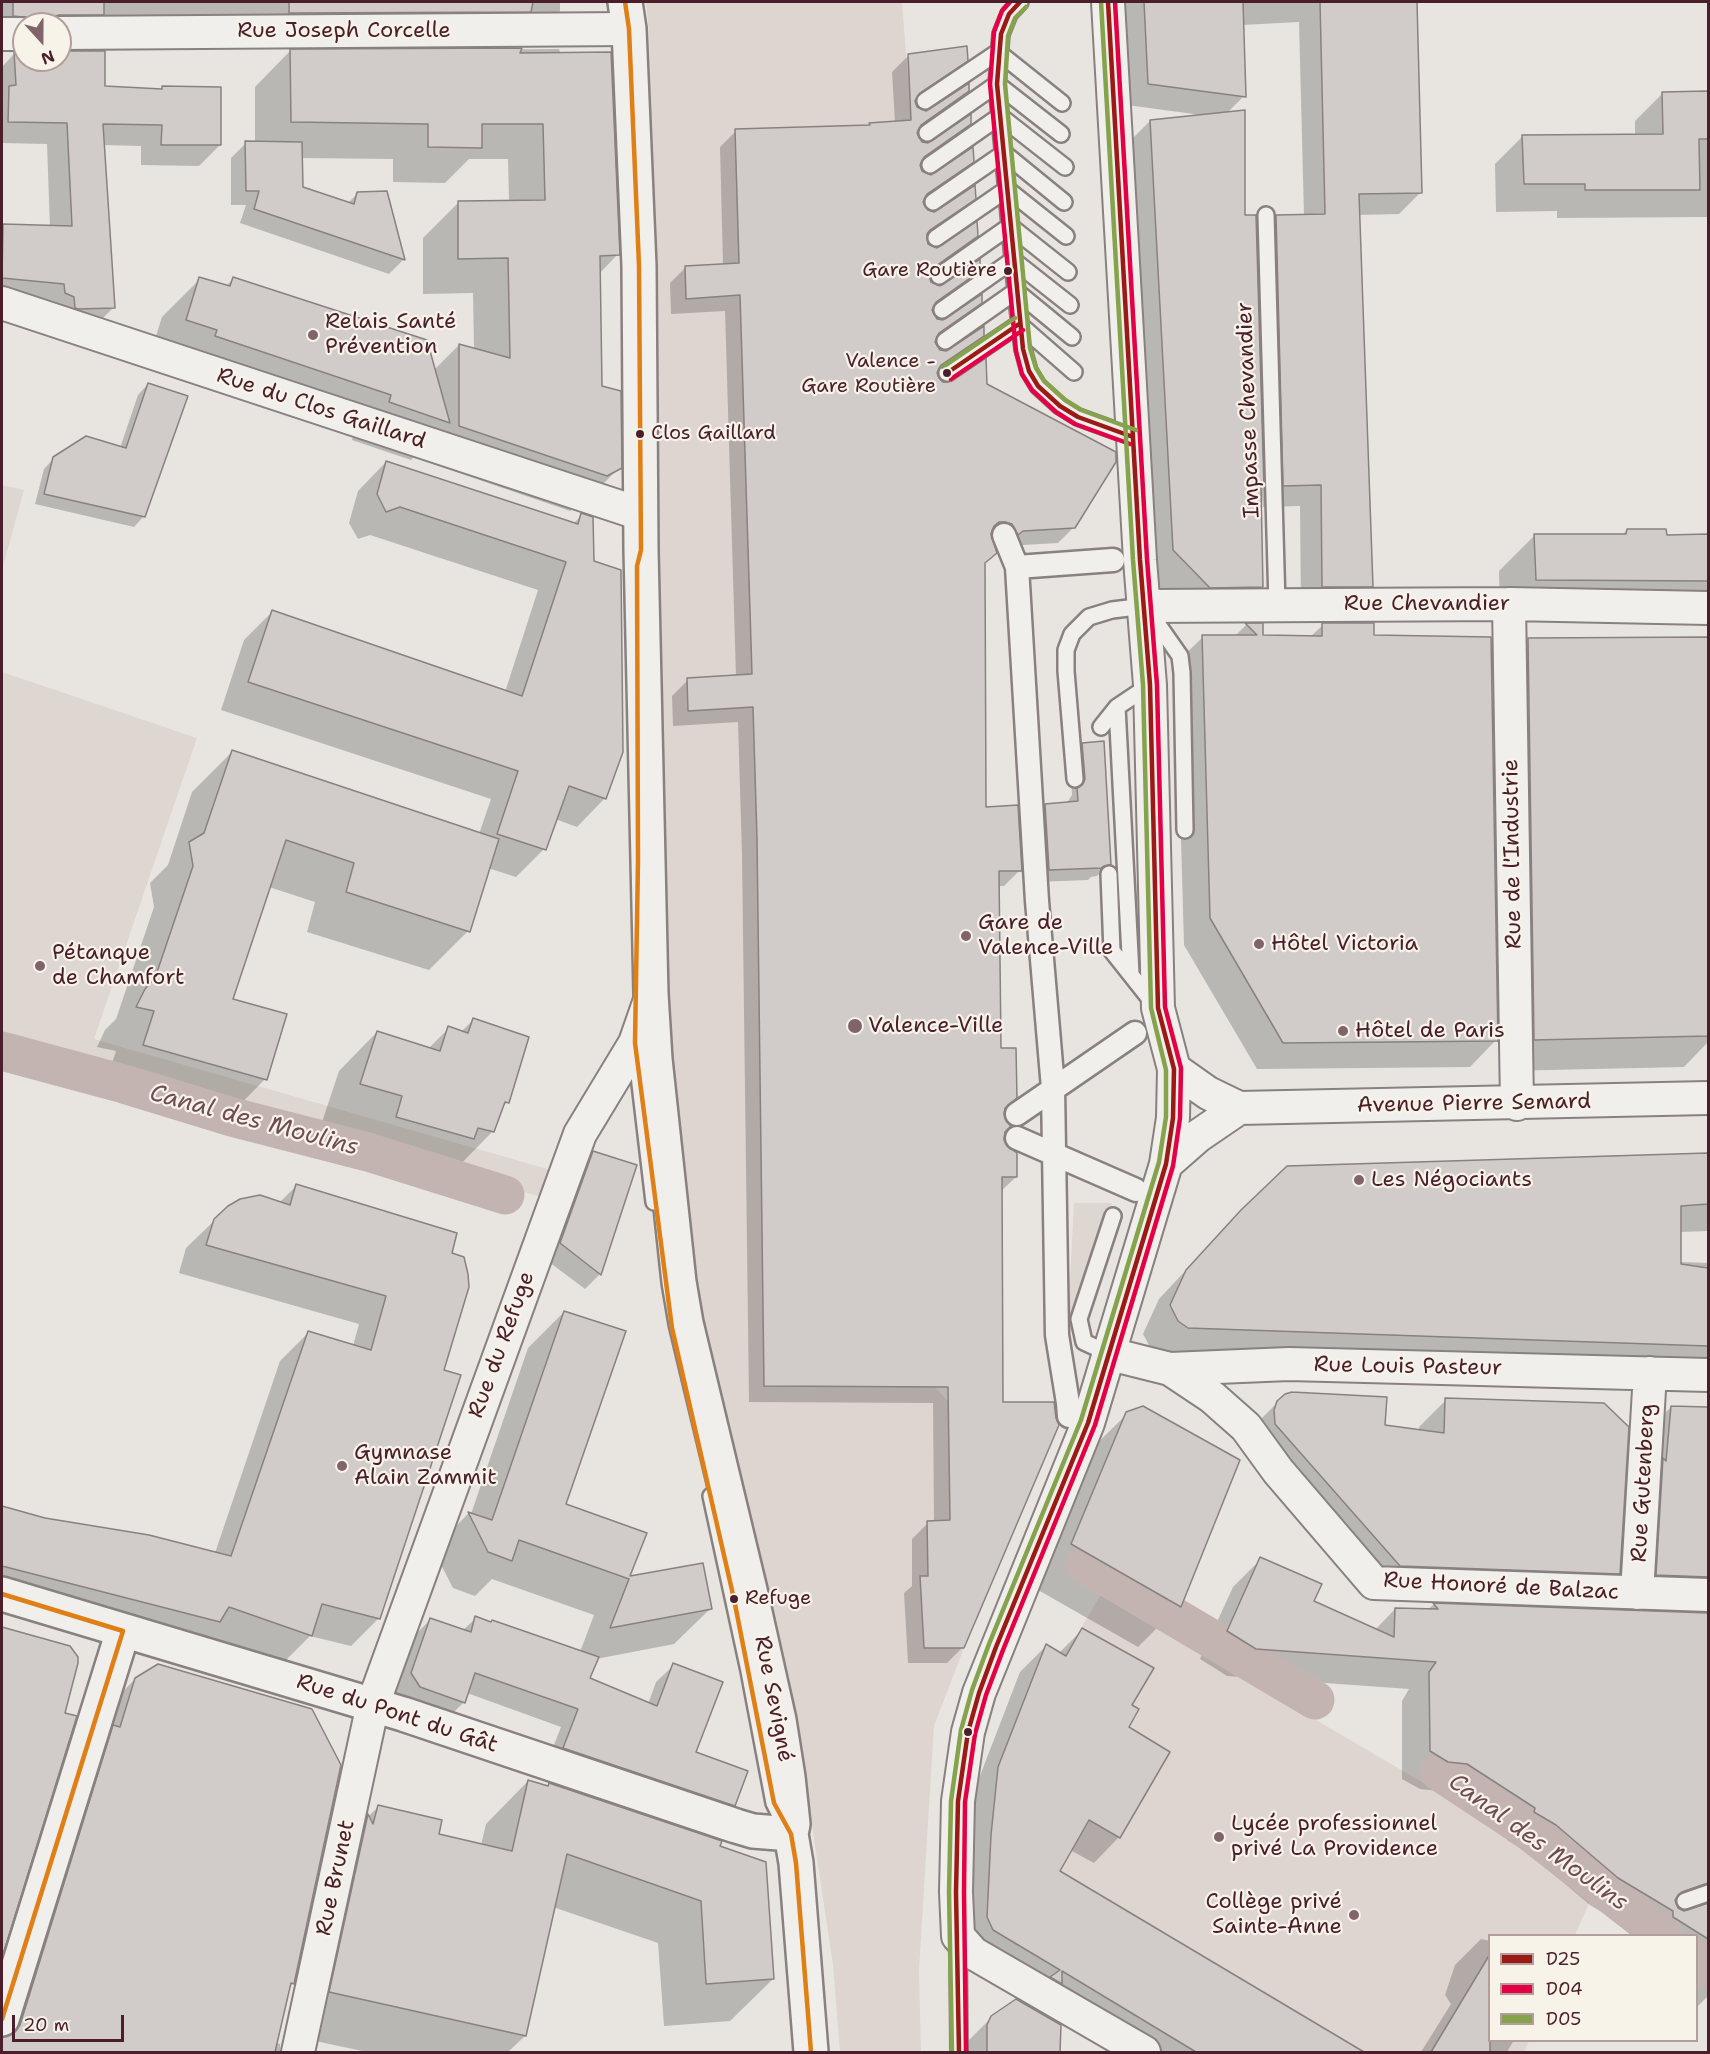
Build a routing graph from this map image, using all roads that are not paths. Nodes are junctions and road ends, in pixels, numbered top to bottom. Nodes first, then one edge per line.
1 (1020, 2) edge
2 (1108, 2) edge
3 (627, 16) edge
4 (72, 33) edge
5 (998, 52) junction
6 (997, 84) junction
7 (924, 101) dead end
8 (1062, 103) dead end
9 (1000, 116) junction
10 (927, 133) dead end
11 (1060, 134) dead end
12 (1004, 153) junction
13 (930, 165) dead end
14 (1065, 167) dead end
15 (1006, 189) junction
16 (933, 202) dead end
17 (1064, 202) dead end
18 (1266, 215) dead end
19 (1010, 226) junction
20 (1066, 236) dead end
21 (936, 238) dead end
22 (1013, 260) junction
23 (1068, 272) dead end
24 (939, 276) dead end
25 (1016, 291) junction
26 (2, 303) edge
27 (1070, 305) dead end
28 (942, 310) dead end
29 (1019, 324) junction
30 (1072, 337) dead end
31 (945, 341) dead end
32 (1074, 372) dead end
33 (947, 373) dead end
34 (1133, 437) junction
35 (641, 514) junction
36 (1004, 535) dead end
37 (641, 550) junction
38 (1113, 560) dead end
39 (1017, 567) junction
40 (1277, 604) junction
41 (1509, 604) junction
42 (1145, 606) junction
43 (1708, 608) edge
44 (1150, 685) junction
45 (1117, 707) junction
46 (1101, 727) dead end
47 (1075, 779) dead end
48 (1185, 830) dead end
49 (1109, 874) dead end
50 (1131, 974) junction
51 (651, 994) junction
52 (1158, 1008) junction
53 (1135, 1033) dead end
54 (635, 1043) junction
55 (1174, 1069) junction
56 (1053, 1088) junction
57 (1708, 1098) edge
58 (1517, 1104) junction
59 (1239, 1108) junction
60 (1017, 1113) dead end
61 (1017, 1138) dead end
62 (1055, 1155) junction
63 (1166, 1164) junction
64 (1136, 1190) dead end
65 (1113, 1216) dead end
66 (1104, 1351) junction
67 (1170, 1369) junction
68 (1650, 1373) junction
69 (1708, 1375) edge
70 (1069, 1416) dead end
71 (1637, 1593) junction
72 (2, 1594) edge
73 (1708, 1595) edge
74 (123, 1631) junction
75 (373, 1704) junction
76 (790, 1834) junction
77 (1708, 1893) edge
78 (1685, 1901) dead end
79 (958, 1936) junction
80 (2, 2019) edge
81 (298, 2052) edge
82 (811, 2052) edge
83 (959, 2052) edge
84 (1144, 2052) edge

1 - 5 lane
2 - 34 street
3 - 4 street, Rue Joseph Corcelle
3 - 35 street, Rue Sevigné
5 - 6 lane
5 - 7 lane
5 - 8 lane
6 - 9 lane
6 - 10 lane
6 - 11 lane
9 - 12 lane
9 - 13 lane
9 - 14 lane
12 - 15 lane
12 - 16 lane
12 - 17 lane
15 - 19 lane
15 - 20 lane
15 - 21 lane
18 - 40 lane, Impasse Chevandier
19 - 22 lane
19 - 23 lane
19 - 24 lane
22 - 25 lane
22 - 27 lane
22 - 28 lane
25 - 29 lane
25 - 30 lane
25 - 31 lane
26 - 35 street, Rue du Clos Gaillard
29 - 32 lane
29 - 33 lane
29 - 34 lane
34 - 42 street
35 - 37 street, Rue Sevigné
36 - 39 street
37 - 51 street, Rue Sevigné
37 - 54 lane
38 - 39 street
39 - 56 street
40 - 41 street, Rue Chevandier
40 - 42 street, Rue Chevandier
41 - 43 street, Rue Chevandier
41 - 58 street, Rue de l'Industrie
42 - 44 street
42 - 47 lane
42 - 48 lane
44 - 45 lane
44 - 52 street
45 - 46 lane
45 - 50 lane
49 - 50 lane
50 - 52 lane
51 - 54 street, Rue du Refuge
51 - 76 street, Rue Sevigné
52 - 55 street
53 - 56 street
54 - 75 street, Rue du Refuge
54 - 76 lane
55 - 59 street
55 - 63 street
56 - 60 street
56 - 62 street
57 - 58 street, Avenue Pierre Semard
58 - 59 street, Avenue Pierre Semard
59 - 63 street
61 - 62 street
62 - 64 street
62 - 70 street
63 - 66 street
65 - 66 lane
66 - 67 street, Rue Louis Pasteur
66 - 79 street
67 - 68 street, Rue Louis Pasteur
67 - 71 street, Rue Honoré de Balzac
68 - 69 street, Rue Louis Pasteur
68 - 71 street, Rue Gutenberg
71 - 73 street, Rue Honoré de Balzac
72 - 74 street, Rue du Pont du Gât
74 - 75 street, Rue du Pont du Gât
74 - 80 street
75 - 76 street, Rue du Pont du Gât
75 - 81 street, Rue Brunet
76 - 82 street, Rue Sevigné
77 - 78 lane
79 - 83 lane
79 - 84 street

